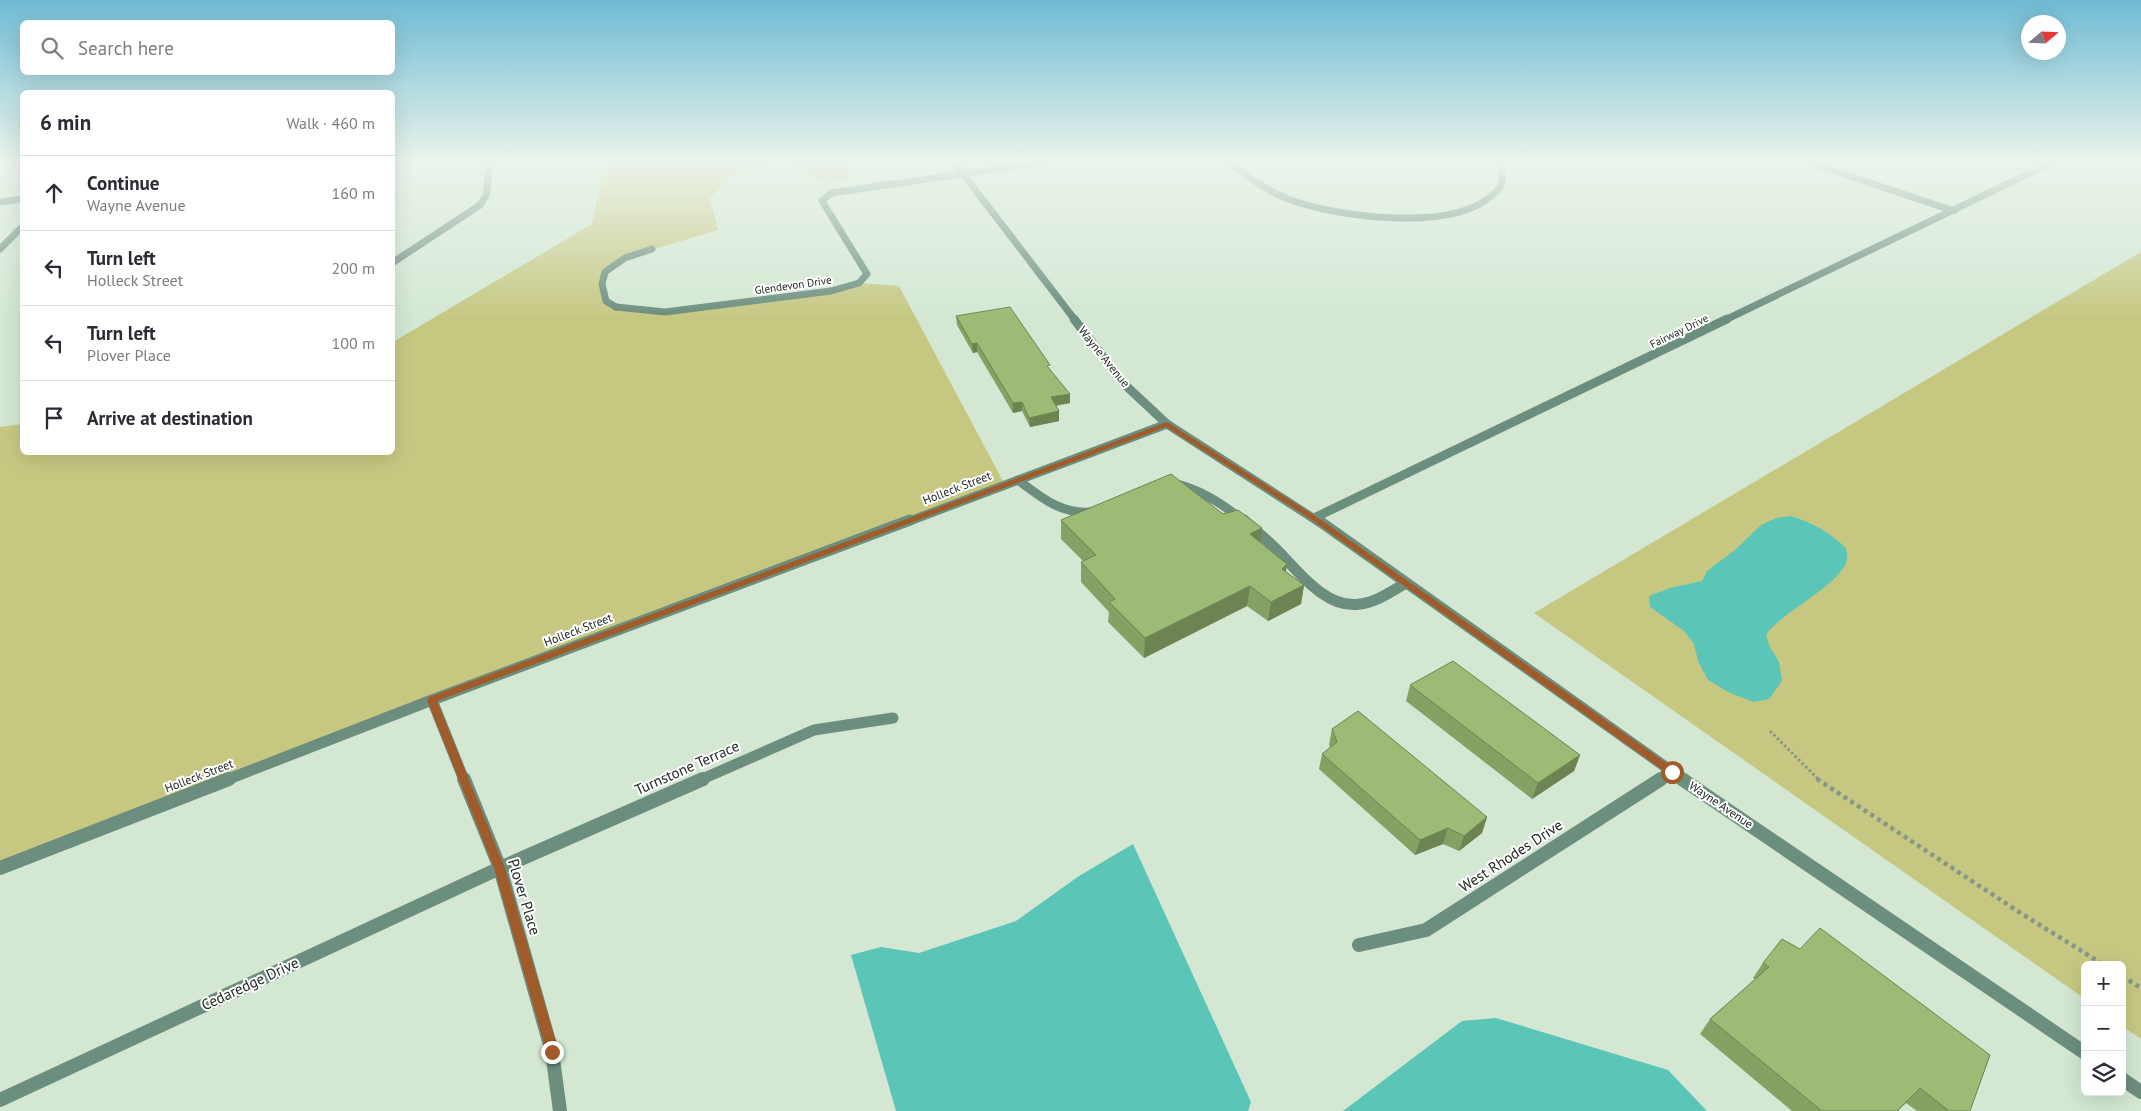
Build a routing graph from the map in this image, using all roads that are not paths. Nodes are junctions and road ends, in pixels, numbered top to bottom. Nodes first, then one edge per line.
1 (468, 214) edge
2 (830, 214) edge
3 (993, 214) edge
4 (1348, 214) edge
5 (1443, 214) edge
6 (1948, 214) edge
7 (20, 229) edge
8 (0, 249) edge
9 (652, 249) dead end
10 (395, 261) edge
11 (1167, 424) junction
12 (1018, 480) junction
13 (1160, 485) edge
14 (1101, 509) edge
15 (1314, 518) junction
16 (1406, 583) junction
17 (432, 700) junction
18 (893, 718) dead end
19 (1672, 772) junction
20 (0, 868) edge
21 (500, 868) junction
22 (1359, 945) dead end
23 (2082, 1051) edge
24 (2126, 1082) edge
25 (2141, 1092) edge
26 (0, 1100) edge
27 (560, 1111) edge

1 - 10 street
2 - 9 street, Glendevon Drive
3 - 11 street, Wayne Avenue
4 - 5 street
6 - 15 street, Fairway Drive
7 - 8 street
11 - 12 street, Holleck Street
11 - 15 street, Wayne Avenue
12 - 14 street
12 - 17 street, Holleck Street
13 - 16 street
15 - 16 street, Wayne Avenue
16 - 19 street, Wayne Avenue
17 - 20 street, Holleck Street
17 - 21 street, Plover Place
18 - 21 street, Turnstone Terrace
19 - 22 street, West Rhodes Drive
19 - 23 street, Wayne Avenue
21 - 26 street, Cedaredge Drive
21 - 27 street, Plover Place
24 - 25 street

